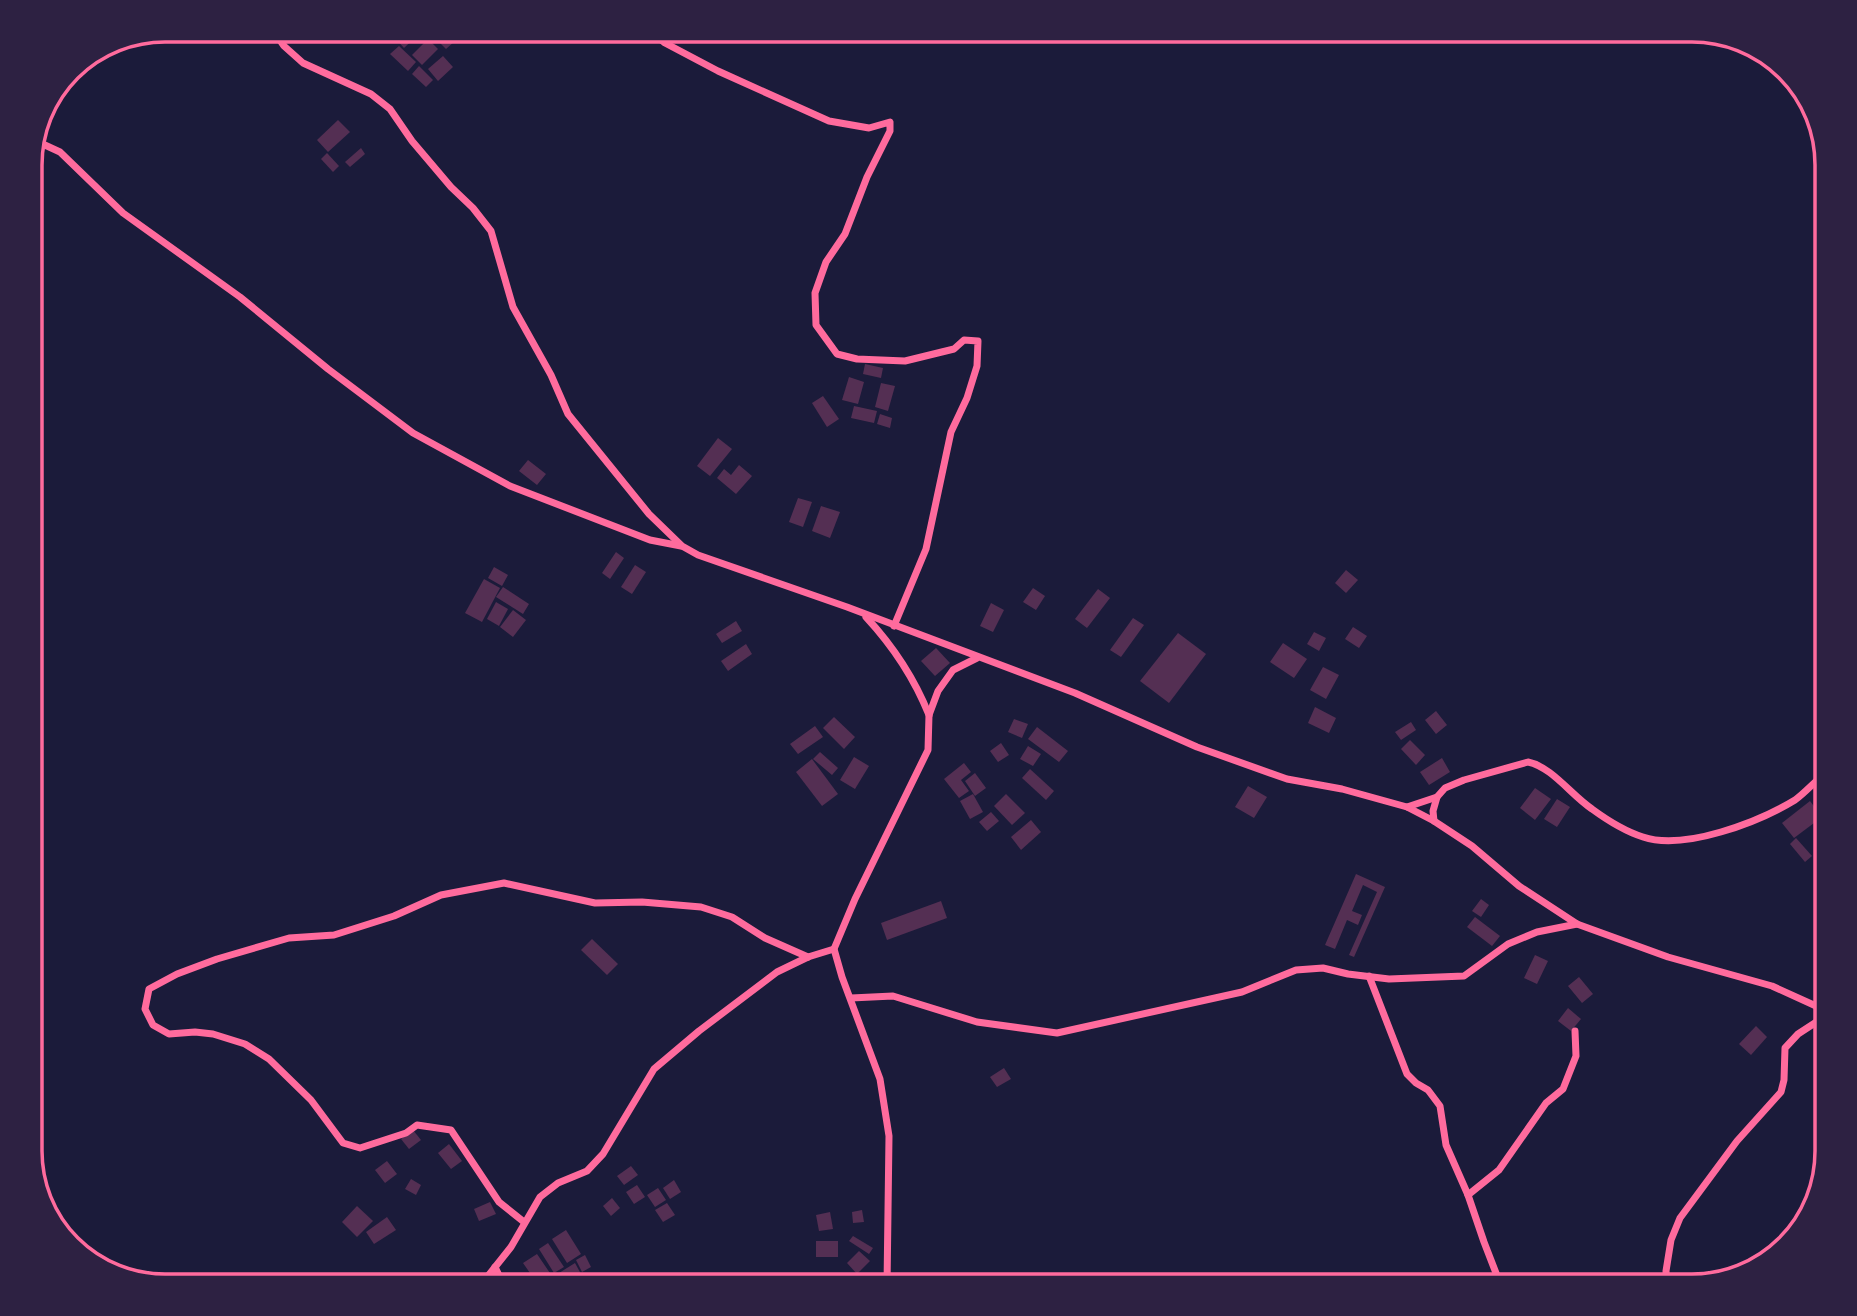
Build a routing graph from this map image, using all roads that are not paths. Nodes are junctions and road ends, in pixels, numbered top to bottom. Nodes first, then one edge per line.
1 (281, 42) edge
2 (664, 42) edge
3 (44, 145) edge
4 (682, 546) junction
5 (863, 614) junction
6 (894, 626) junction
7 (977, 658) junction
8 (929, 715) junction
9 (1815, 782) edge
10 (1437, 797) junction
11 (1407, 807) junction
12 (1434, 821) junction
13 (1577, 923) junction
14 (834, 949) junction
15 (808, 957) junction
16 (1369, 976) junction
17 (851, 998) junction
18 (1815, 1006) edge
19 (1815, 1020) edge
20 (1575, 1031) dead end
21 (1468, 1195) junction
22 (524, 1222) junction
23 (495, 1267) junction
24 (489, 1274) edge
25 (498, 1274) edge
26 (887, 1274) edge
27 (1496, 1274) edge
28 (1666, 1274) edge

1 - 4 street
2 - 6 street
3 - 4 street
4 - 5 street
5 - 6 street
5 - 8 street
6 - 7 street
7 - 8 street
7 - 11 street
8 - 14 street
9 - 10 street
10 - 11 street
10 - 12 street
11 - 12 street
12 - 13 street
13 - 16 street
13 - 18 street
14 - 15 street
14 - 17 street
15 - 22 street
15 - 22 street
16 - 17 street
16 - 21 street
17 - 26 street
19 - 28 street
20 - 21 street
21 - 27 street
22 - 23 street
23 - 24 street
23 - 25 street

